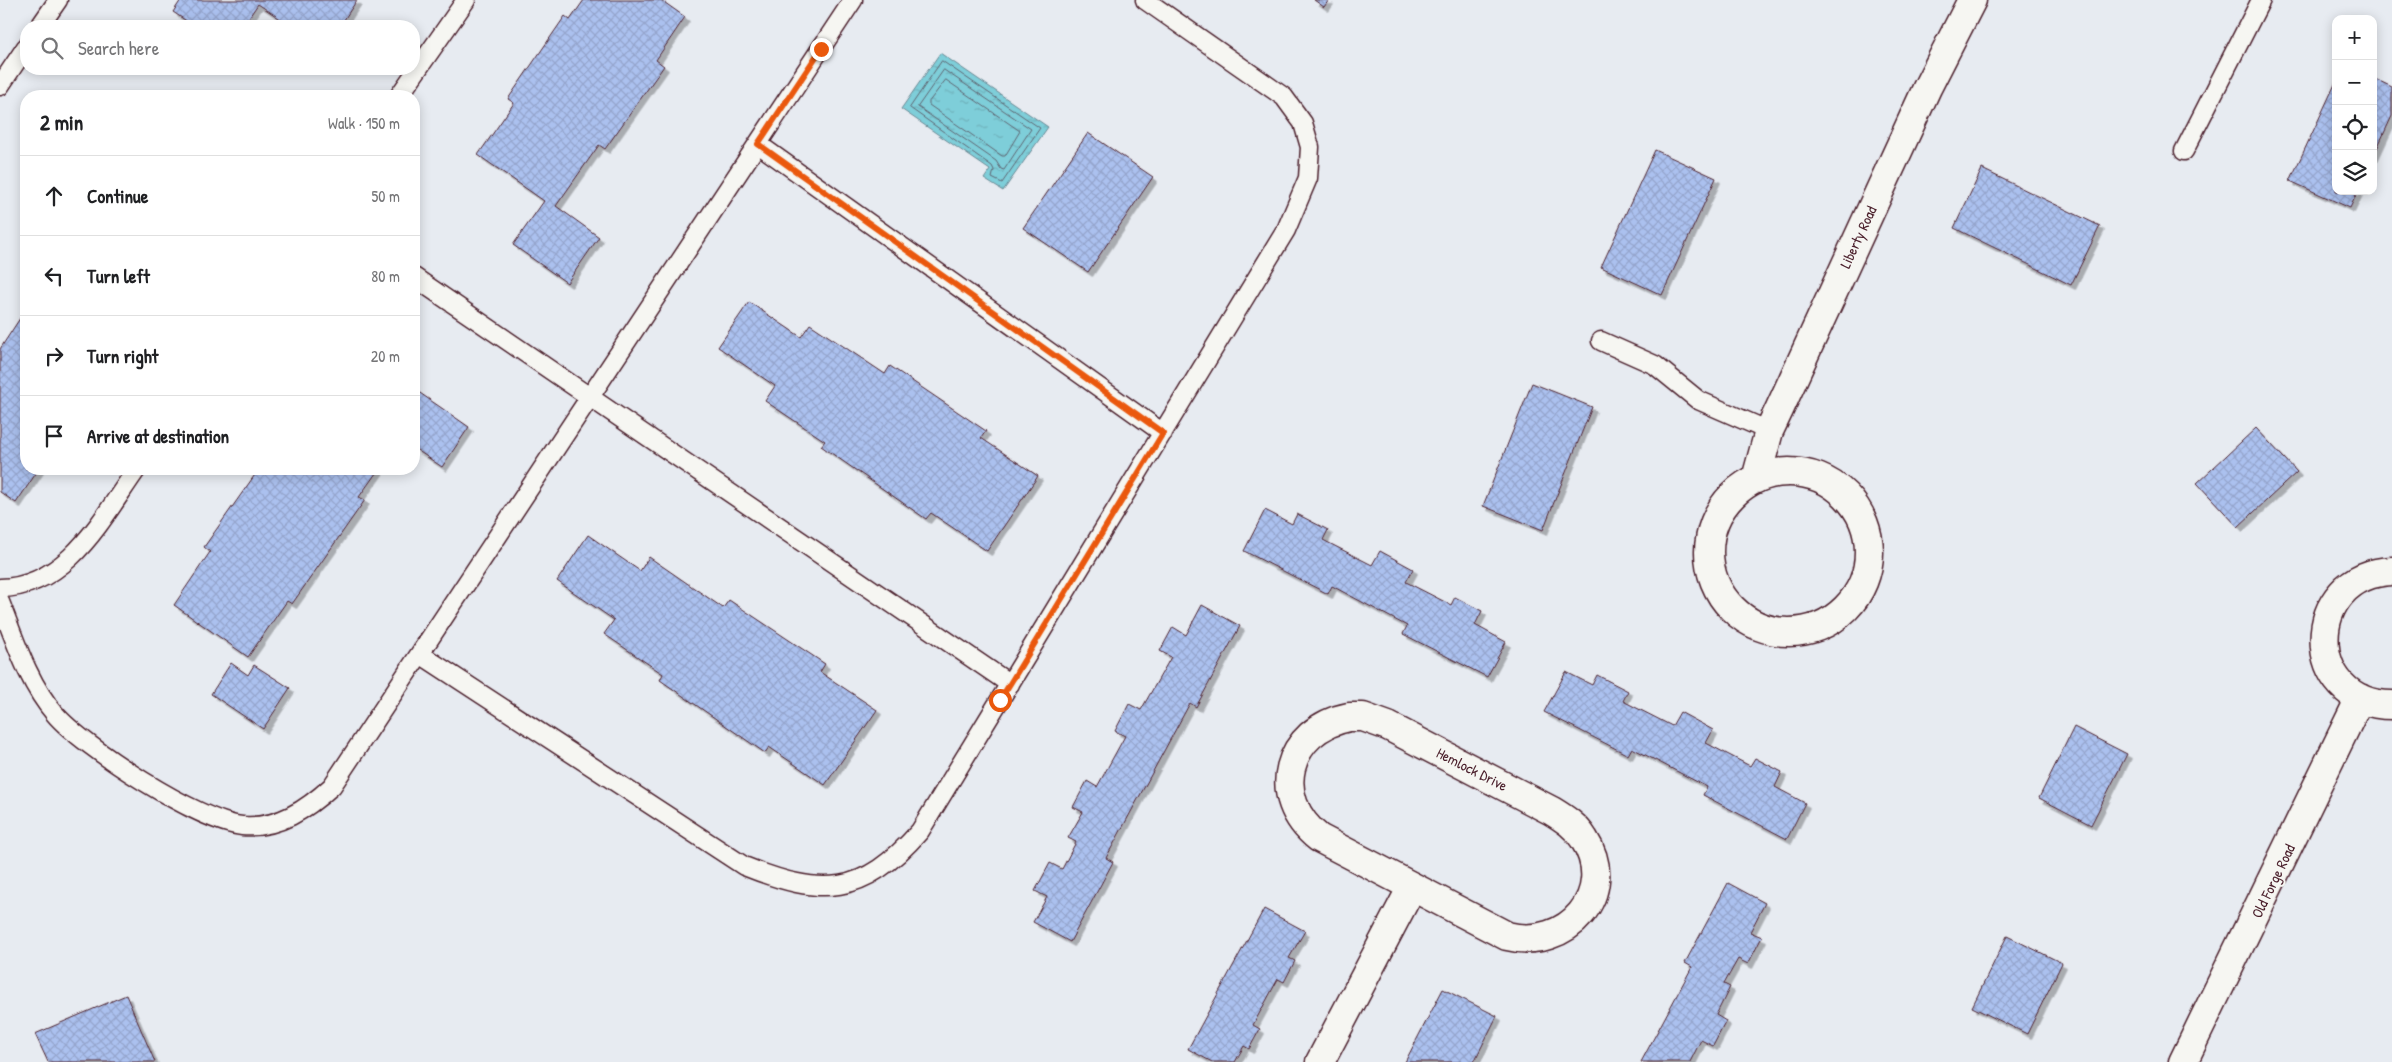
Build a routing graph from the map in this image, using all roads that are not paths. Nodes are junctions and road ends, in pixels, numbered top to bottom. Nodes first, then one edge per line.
1 (58, 0) edge
2 (466, 0) edge
3 (1145, 0) edge
4 (1972, 0) edge
5 (2262, 0) edge
6 (852, 1) edge
7 (44, 20) edge
8 (20, 56) edge
9 (420, 66) edge
10 (414, 75) edge
11 (0, 86) edge
12 (403, 90) edge
13 (758, 144) junction
14 (2184, 151) dead end
15 (420, 281) edge
16 (1601, 341) dead end
17 (590, 397) junction
18 (1770, 431) junction
19 (1163, 433) junction
20 (133, 475) edge
21 (1756, 479) junction
22 (2392, 571) edge
23 (0, 588) edge
24 (0, 602) edge
25 (420, 654) junction
26 (1010, 684) junction
27 (2360, 698) junction
28 (2392, 705) edge
29 (1412, 887) junction
30 (1320, 1062) edge
31 (2183, 1062) edge

1 - 7 lane
2 - 9 lane
3 - 19 lane
4 - 18 street, Liberty Road
5 - 14 lane
6 - 13 lane
8 - 11 lane
10 - 12 lane
13 - 17 lane
13 - 19 lane
15 - 17 lane
16 - 18 lane
17 - 25 lane
17 - 26 lane
18 - 21 street, Liberty Road
19 - 26 lane
20 - 23 lane
21 - 21 street
22 - 27 street
24 - 25 lane
25 - 26 lane
27 - 28 street
27 - 31 street, Old Forge Road
29 - 29 street, Hemlock Drive
29 - 30 street

